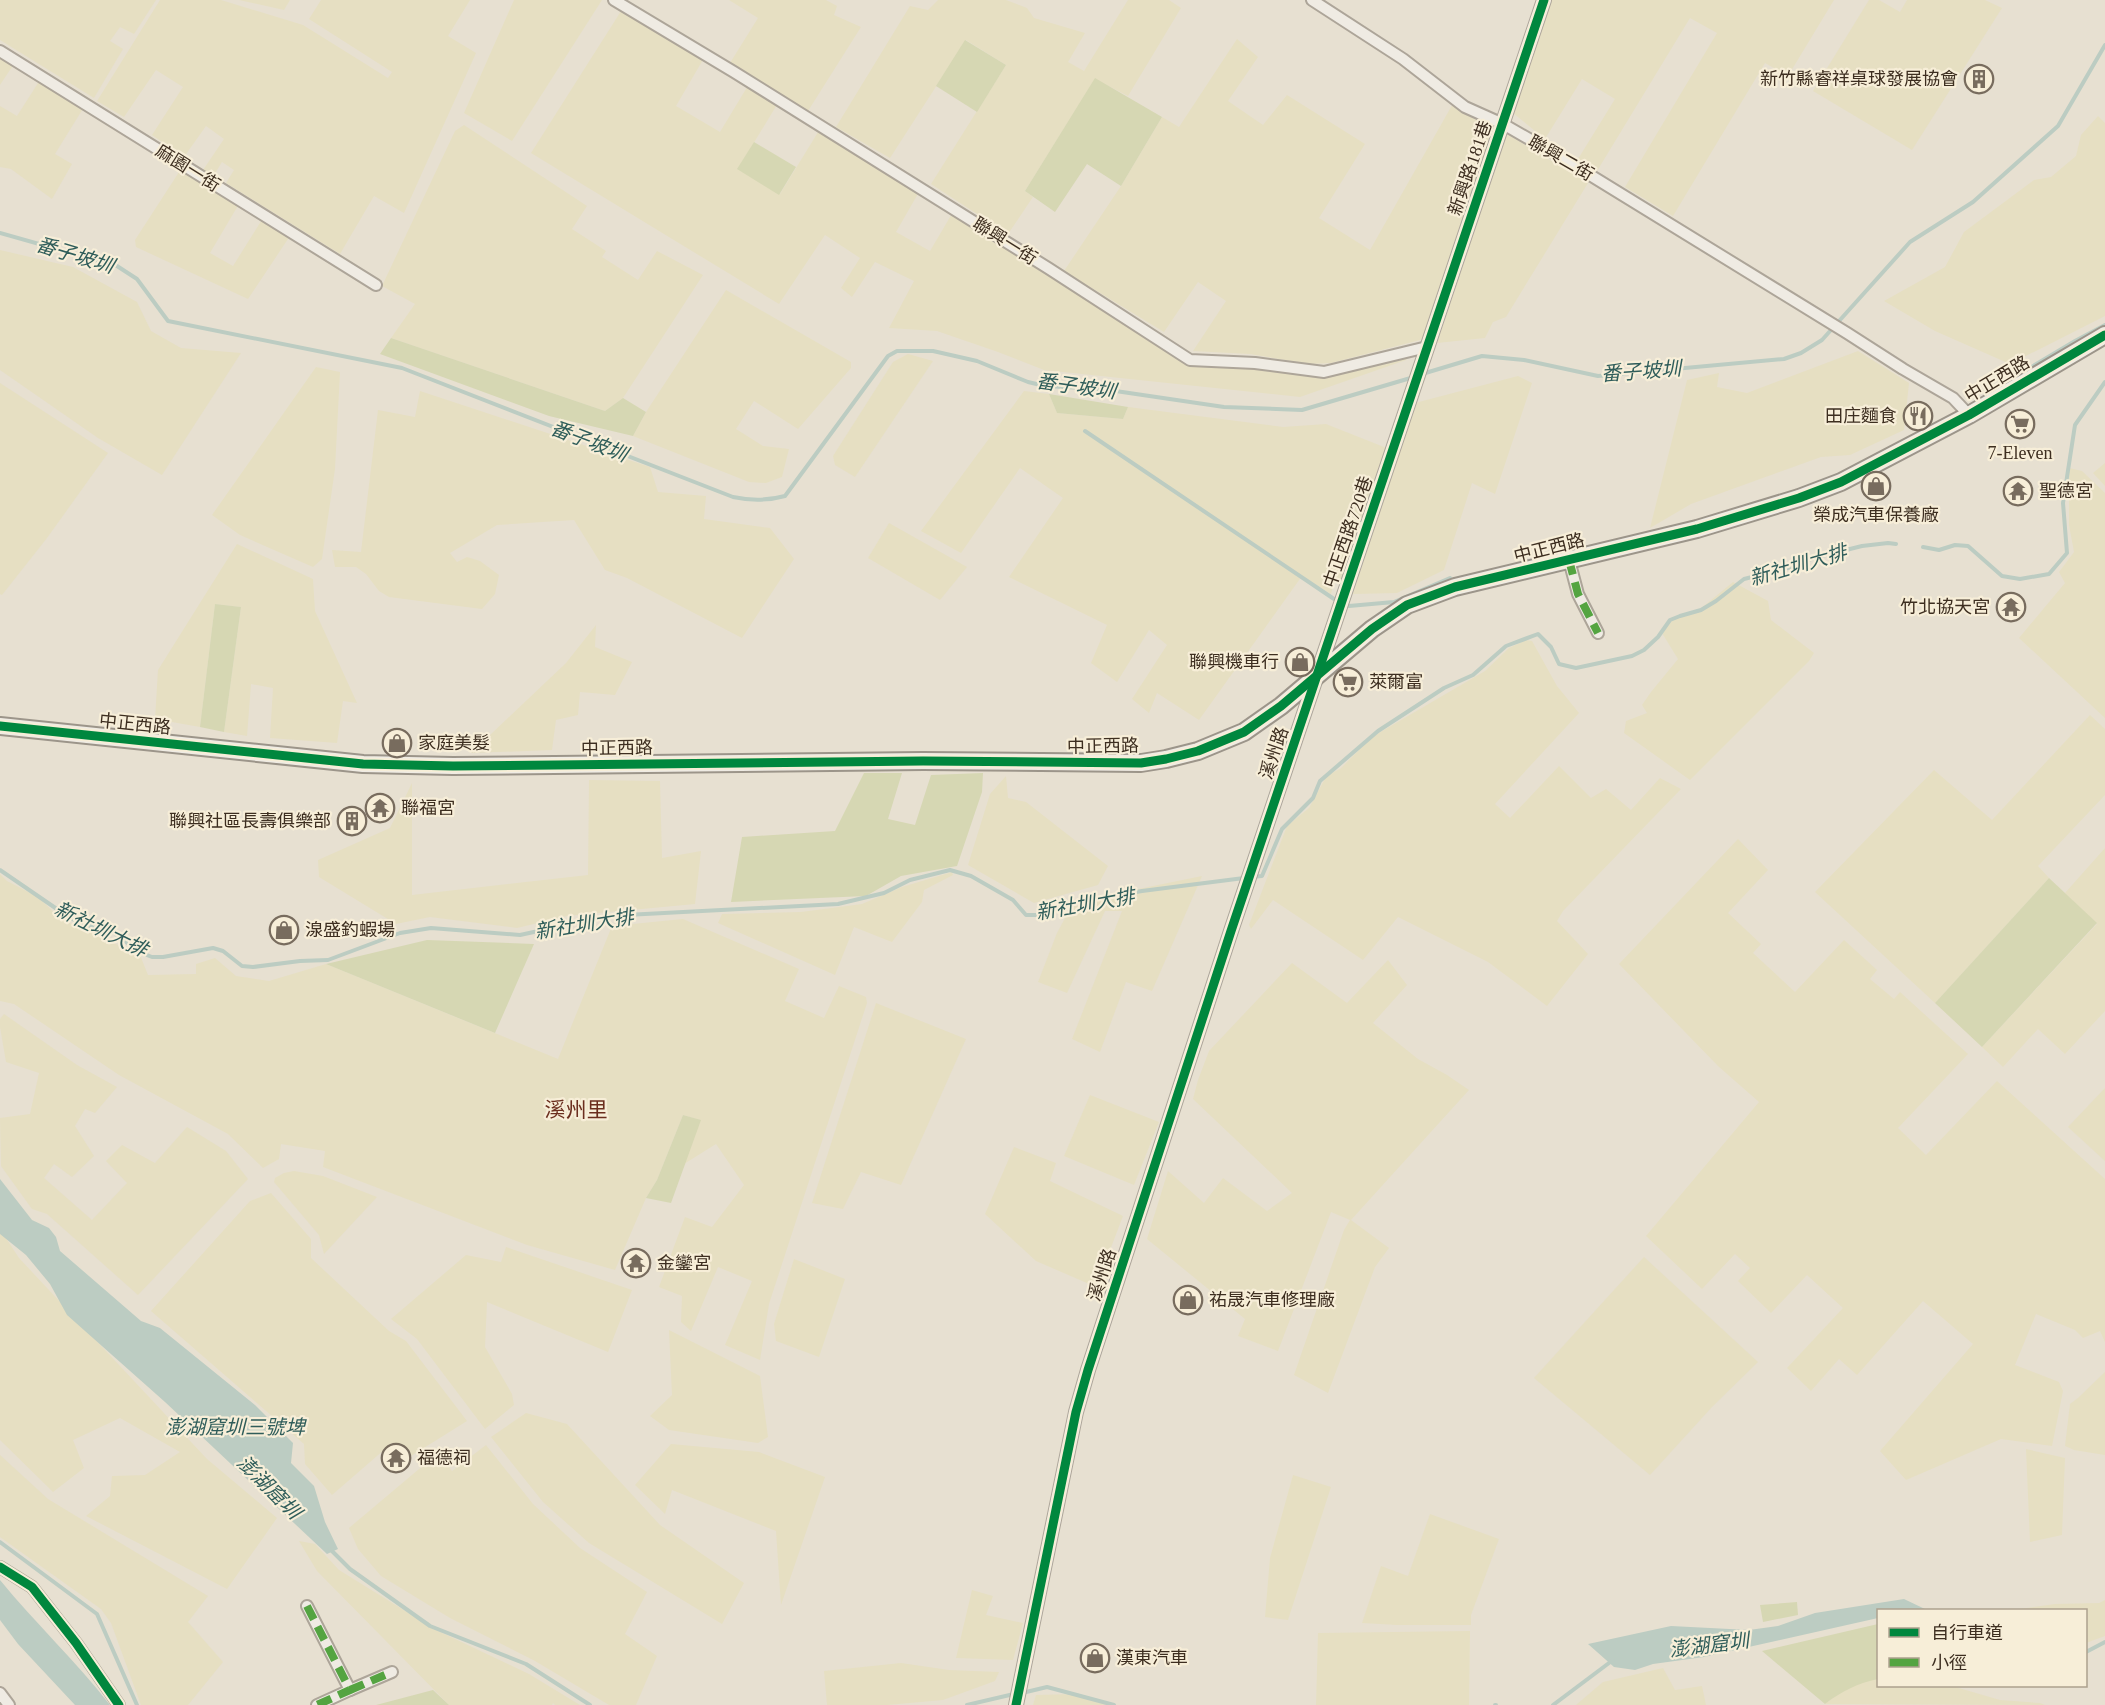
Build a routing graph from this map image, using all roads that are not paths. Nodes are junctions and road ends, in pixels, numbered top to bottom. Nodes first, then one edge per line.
1 (614, 0) edge
2 (1312, 0) edge
3 (1544, 0) edge
4 (0, 51) edge
5 (1503, 124) junction
6 (376, 285) dead end
7 (2105, 335) edge
8 (1426, 347) junction
9 (1411, 398) joint
10 (1969, 415) junction
11 (1569, 560) junction
12 (1598, 633) dead end
13 (1316, 676) junction
14 (0, 726) edge
15 (0, 1567) edge
16 (307, 1606) dead end
17 (392, 1672) dead end
18 (350, 1690) junction
19 (0, 1693) edge
20 (1017, 1702) edge
21 (9, 1705) edge
22 (119, 1705) edge
23 (317, 1705) edge

1 - 8 street, 聯興一街
2 - 5 street, 聯興二街
3 - 5 street, 新興路181巷
4 - 6 street, 麻園一街
5 - 8 street, 新興路181巷
5 - 10 street, 聯興二街
7 - 10 main road, 中正西路
8 - 9 street, 新興路181巷
9 - 13 street, 中正西路720巷
10 - 11 main road, 中正西路
11 - 12 street
11 - 13 main road, 中正西路
13 - 14 main road, 中正西路
13 - 20 street, 溪州路
15 - 22 street
16 - 18 street
17 - 18 street
18 - 23 street
19 - 21 street

